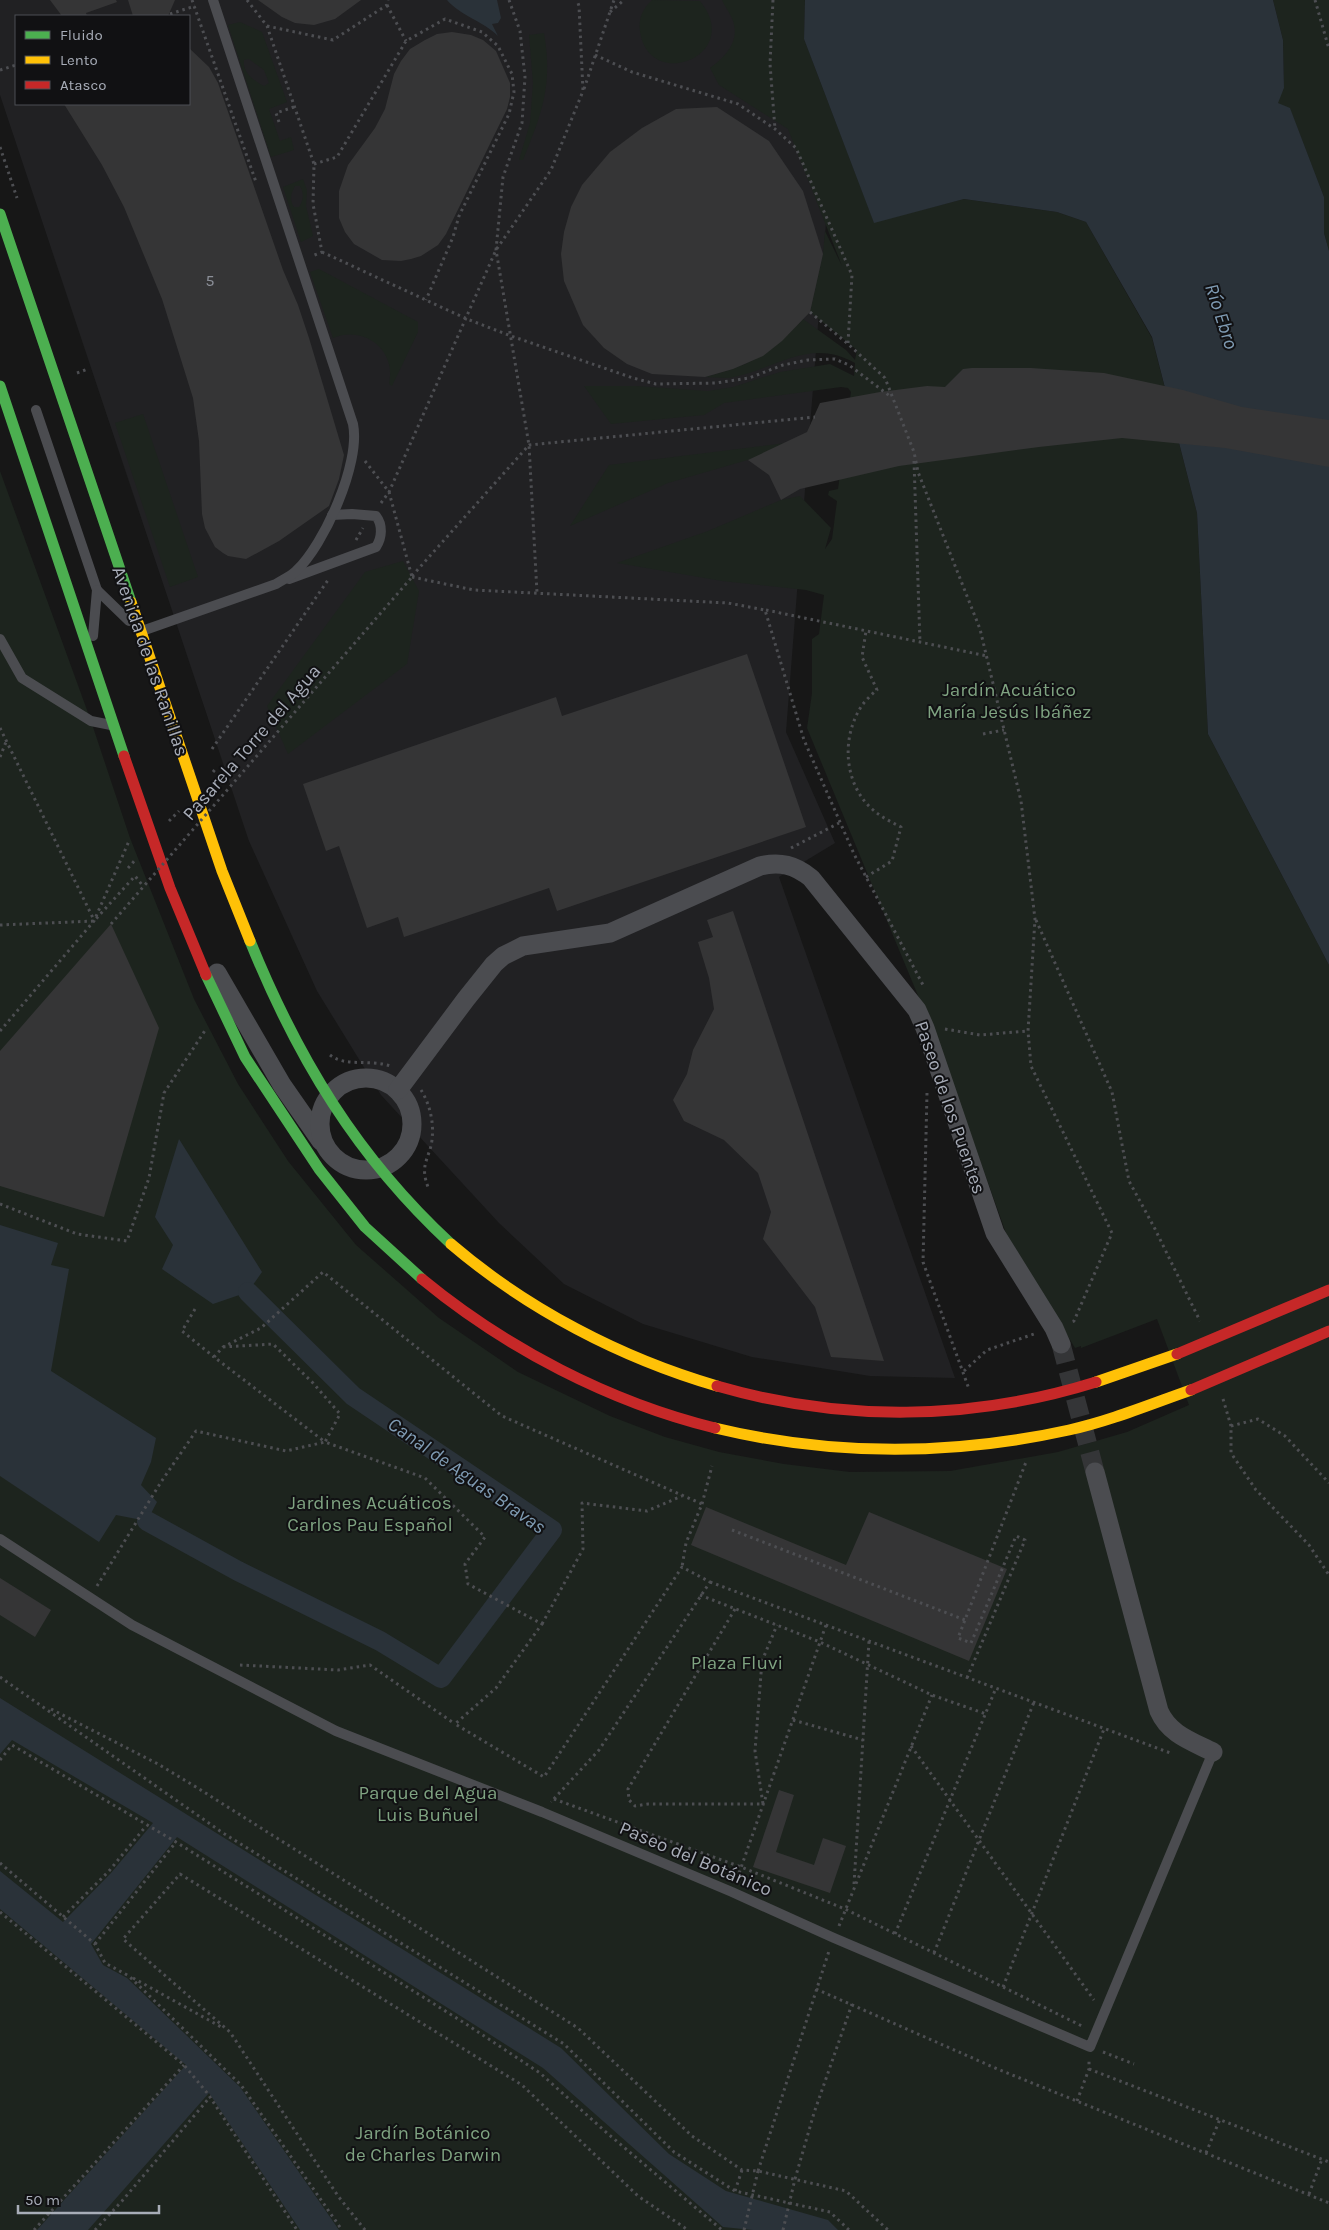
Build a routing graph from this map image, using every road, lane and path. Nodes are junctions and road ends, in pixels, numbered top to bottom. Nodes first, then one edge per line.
1 (213, 0) edge
2 (247, 0) edge
3 (388, 0) edge
4 (509, 0) edge
5 (578, 0) edge
6 (614, 0) edge
7 (624, 0) edge
8 (773, 0) edge
9 (1315, 0) edge
10 (387, 5) junction
11 (610, 12) junction
12 (170, 14) dead end
13 (267, 26) junction
14 (406, 41) junction
15 (1329, 49) edge
16 (595, 55) junction
17 (15, 65) edge
18 (0, 70) edge
19 (583, 91) junction
20 (294, 107) junction
21 (278, 122) dead end
22 (775, 129) junction
23 (0, 147) edge
24 (314, 164) junction
25 (19, 202) dead end
26 (0, 214) edge
27 (496, 250) junction
28 (322, 252) junction
29 (298, 261) junction
30 (426, 300) junction
31 (810, 312) dead end
32 (467, 319) junction
33 (511, 336) junction
34 (848, 344) junction
35 (74, 366) dead end
36 (80, 382) dead end
37 (0, 386) edge
38 (892, 398) junction
39 (36, 410) dead end
40 (815, 418) dead end
41 (529, 446) junction
42 (914, 452) junction
43 (389, 492) junction
44 (332, 515) junction
45 (372, 515) junction
46 (341, 562) junction
47 (412, 577) junction
48 (276, 584) junction
49 (97, 590) junction
50 (536, 593) junction
51 (765, 610) junction
52 (866, 631) junction
53 (140, 632) junction
54 (0, 639) edge
55 (920, 643) junction
56 (987, 656) junction
57 (91, 659) junction
58 (113, 725) junction
59 (0, 728) edge
60 (1004, 730) junction
61 (983, 734) dead end
62 (6, 742) junction
63 (212, 749) dead end
64 (1, 750) edge
65 (0, 757) edge
66 (208, 765) dead end
67 (217, 767) dead end
68 (195, 792) junction
69 (219, 795) dead end
70 (222, 804) dead end
71 (130, 838) dead end
72 (152, 840) junction
73 (128, 868) dead end
74 (866, 877) junction
75 (144, 886) junction
76 (1035, 919) junction
77 (94, 921) junction
78 (111, 924) dead end
79 (0, 925) edge
80 (190, 936) junction
81 (924, 988) dead end
82 (941, 1022) dead end
83 (208, 1026) dead end
84 (0, 1031) edge
85 (1028, 1031) junction
86 (328, 1054) dead end
87 (403, 1083) junction
88 (927, 1085) dead end
89 (322, 1123) junction
90 (317, 1168) junction
91 (381, 1169) junction
92 (430, 1191) dead end
93 (0, 1204) edge
94 (1329, 1290) edge
95 (195, 1308) dead end
96 (1202, 1328) dead end
97 (1329, 1331) edge
98 (1058, 1336) junction
99 (223, 1347) junction
100 (214, 1357) junction
101 (964, 1371) junction
102 (970, 1389) dead end
103 (1220, 1390) dead end
104 (1231, 1426) junction
105 (325, 1442) junction
106 (1027, 1458) dead end
107 (712, 1466) dead end
108 (1095, 1472) tunnel mouth
109 (1329, 1484) edge
110 (682, 1496) junction
111 (702, 1504) junction
112 (732, 1530) dead end
113 (0, 1539) edge
114 (682, 1567) junction
115 (1329, 1574) edge
116 (710, 1582) junction
117 (700, 1595) junction
118 (89, 1598) junction
119 (734, 1609) junction
120 (965, 1620) junction
121 (542, 1624) junction
122 (777, 1625) junction
123 (826, 1625) junction
124 (869, 1640) junction
125 (820, 1642) junction
126 (204, 1663) junction
127 (868, 1664) junction
128 (0, 1677) edge
129 (967, 1678) junction
130 (996, 1688) junction
131 (932, 1695) junction
132 (1034, 1702) junction
133 (39, 1703) junction
134 (986, 1714) junction
135 (793, 1720) junction
136 (455, 1724) junction
137 (1104, 1728) junction
138 (1186, 1739) junction
139 (863, 1740) junction
140 (911, 1746) junction
141 (1213, 1752) joint
142 (0, 1760) edge
143 (554, 1799) junction
144 (950, 1799) junction
145 (763, 1804) junction
146 (542, 1812) junction
147 (146, 1826) junction
148 (980, 1841) junction
149 (176, 1842) junction
150 (0, 1863) edge
151 (741, 1866) junction
152 (854, 1889) junction
153 (732, 1892) junction
154 (845, 1910) junction
155 (0, 1912) edge
156 (1033, 1914) junction
157 (64, 1917) junction
158 (894, 1934) junction
159 (834, 1938) junction
160 (95, 1944) junction
161 (934, 1953) junction
162 (129, 1976) junction
163 (1003, 1987) junction
164 (816, 1989) junction
165 (852, 2004) junction
166 (1104, 2013) junction
167 (230, 2032) junction
168 (1096, 2032) junction
169 (1090, 2047) junction
170 (1134, 2064) dead end
171 (184, 2065) junction
172 (209, 2096) junction
173 (1077, 2101) junction
174 (1220, 2119) junction
175 (1206, 2153) junction
176 (1322, 2159) junction
177 (1329, 2162) edge
178 (742, 2170) junction
179 (758, 2171) junction
180 (795, 2179) junction
181 (736, 2191) junction
182 (1309, 2194) junction
183 (1329, 2203) edge
184 (34, 2230) edge
185 (95, 2230) edge
186 (297, 2230) edge
187 (342, 2230) edge
188 (365, 2230) edge
189 (688, 2230) edge
190 (722, 2230) edge
191 (744, 2230) edge
192 (783, 2230) edge
193 (849, 2230) edge
194 (888, 2230) edge

1 - 12 path
1 - 29 lane
2 - 13 path
3 - 10 path
4 - 27 path
5 - 19 path
6 - 11 path
7 - 11 path
8 - 22 path
9 - 15 path
10 - 13 path
10 - 14 path
11 - 16 path
13 - 20 path
14 - 24 path
14 - 30 path
16 - 19 path
16 - 22 path
17 - 18 path
19 - 27 path
20 - 21 path
20 - 24 path
22 - 34 path
23 - 25 path
24 - 28 path
26 - 53 main road, Avenida de las Ranillas
27 - 32 path
27 - 33 path
28 - 29 path
28 - 30 path
29 - 44 lane
30 - 32 path
31 - 34 path
32 - 33 path
32 - 43 path
33 - 38 path
33 - 41 path
34 - 38 path
35 - 36 path
37 - 57 main road, Avenida de las Ranillas
38 - 42 path
39 - 49 lane
40 - 41 path
41 - 47 path, Pasarela Torre del Agua
41 - 50 path
42 - 55 path
42 - 56 path
43 - 45 path
43 - 47 path
44 - 45 lane
44 - 48 lane
45 - 46 path
45 - 46 lane
46 - 48 lane
46 - 63 path
47 - 50 path
47 - 75 path, Pasarela Torre del Agua, bridge
48 - 53 lane
49 - 53 lane
49 - 57 lane
50 - 51 path
51 - 52 path
51 - 74 path
52 - 55 path
52 - 74 path
53 - 68 main road, Avenida de las Ranillas
54 - 58 lane
55 - 56 path
56 - 60 path
57 - 58 main road, Avenida de las Ranillas
58 - 72 main road, Avenida de las Ranillas
59 - 62 path
60 - 61 path
60 - 76 path
62 - 64 path
62 - 77 path
64 - 65 path
66 - 67 path
68 - 72 path
68 - 89 main road, Avenida de las Ranillas
69 - 70 path
71 - 77 path
72 - 73 path
72 - 80 main road, Avenida de las Ranillas
74 - 81 path
75 - 77 path
75 - 78 path, Pasarela Torre del Agua, bridge
76 - 85 path
76 - 96 path
77 - 79 path
77 - 84 path
80 - 89 street, Avenida de las Ranillas
80 - 90 main road, Avenida de las Ranillas
82 - 85 path
83 - 93 path
85 - 98 path
86 - 87 path
87 - 89 street
87 - 91 street
87 - 92 path
87 - 98 street, Paseo de los Puentes
88 - 101 path
89 - 90 street
89 - 91 main road, Avenida de las Ranillas
89 - 91 street, Avenida de las Ranillas
90 - 97 main road, Avenida de las Ranillas, bridge
91 - 94 main road, Avenida de las Ranillas, bridge
95 - 100 path
98 - 101 path
99 - 100 path
99 - 105 path
99 - 110 path
100 - 105 path
101 - 102 path
103 - 104 path
104 - 109 path
104 - 115 path
105 - 118 path
105 - 121 path
106 - 120 path
107 - 111 path
108 - 138 street
110 - 111 path
110 - 121 path
111 - 114 path
112 - 120 path
113 - 118 lane, Paseo del Botánico
114 - 116 path
114 - 136 path
116 - 117 path
116 - 123 path
117 - 119 path
117 - 143 path
118 - 126 lane, Paseo del Botánico
119 - 122 path
119 - 145 path
120 - 129 path
121 - 136 path
122 - 125 path
122 - 145 path
123 - 124 path
123 - 125 path
124 - 127 path
124 - 129 path
125 - 127 path
125 - 135 path
126 - 136 path
126 - 146 lane, Paseo del Botánico
127 - 131 path
127 - 139 path
128 - 133 path
129 - 130 path
130 - 132 path
130 - 134 path
131 - 134 path
131 - 140 path
132 - 137 path
132 - 148 path
133 - 178 path
133 - 181 path
134 - 144 path
135 - 139 path
135 - 145 path
137 - 138 path
137 - 156 path
138 - 141 street
139 - 152 path
140 - 144 path
140 - 152 path
141 - 166 lane
142 - 147 path
143 - 146 path
143 - 151 path
144 - 148 path
144 - 158 path
145 - 151 path
146 - 153 lane, Paseo del Botánico
147 - 149 path
147 - 157 path
148 - 156 path
148 - 161 path
149 - 160 path
149 - 190 path
150 - 157 path
151 - 153 path
151 - 154 path
152 - 154 path
153 - 159 lane, Paseo del Botánico
154 - 158 path
154 - 159 path
155 - 171 path
156 - 163 path
156 - 166 path
157 - 160 path
158 - 161 path
159 - 164 path
159 - 169 lane, Paseo del Botánico
160 - 162 path
161 - 163 path
162 - 167 path
162 - 187 path
163 - 168 path
164 - 165 path
164 - 179 path
165 - 173 path
165 - 180 path
166 - 168 lane
167 - 188 path
167 - 189 path
168 - 169 lane
169 - 170 path
171 - 172 path
171 - 184 path
172 - 185 path
172 - 186 path
173 - 174 path
173 - 175 path
174 - 175 path
174 - 176 path
175 - 182 path
176 - 177 path
176 - 182 path
178 - 179 path
178 - 181 path
179 - 180 path
179 - 191 path, bridge
180 - 192 path, bridge
180 - 194 path
181 - 193 path
182 - 183 path

